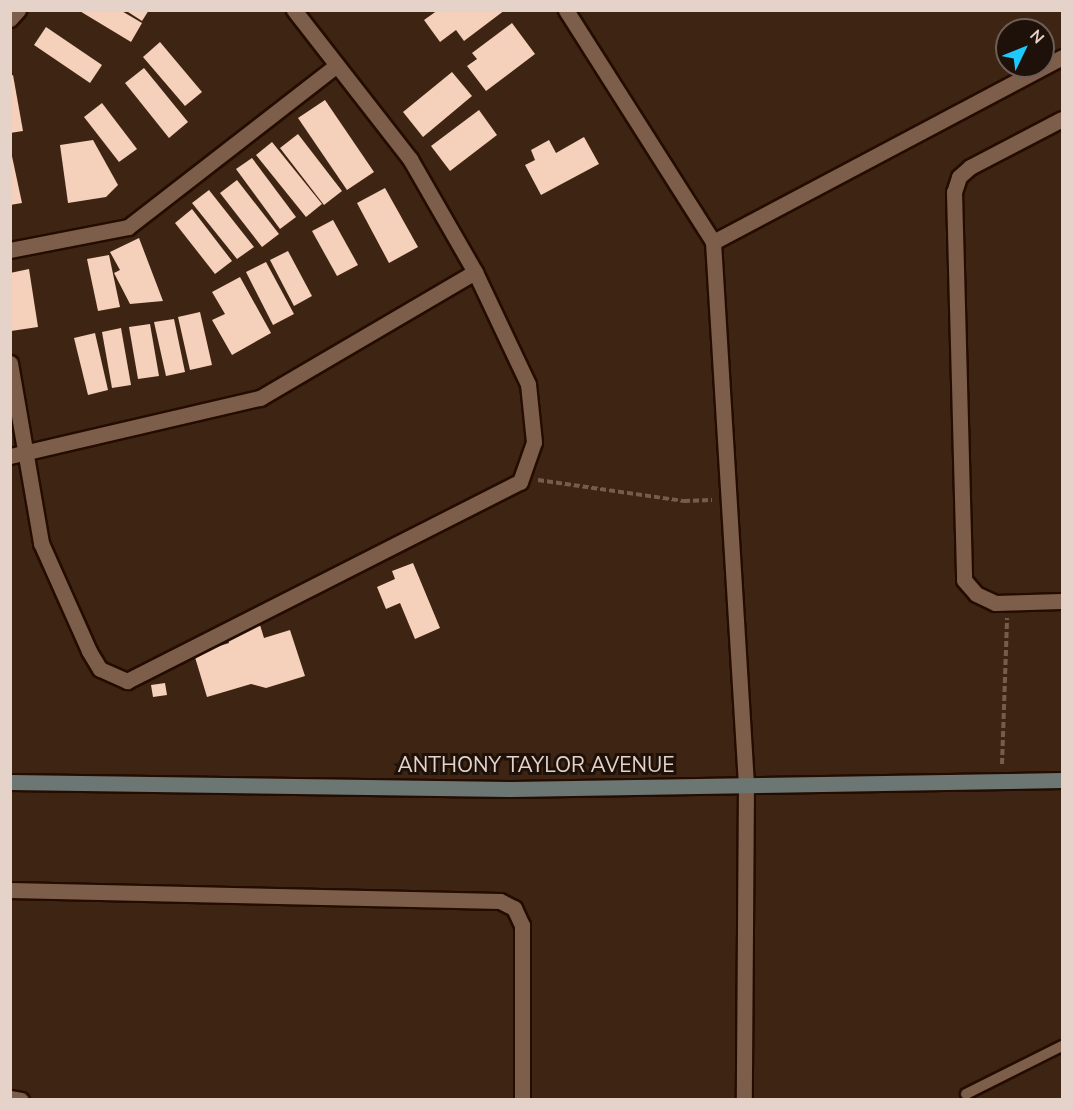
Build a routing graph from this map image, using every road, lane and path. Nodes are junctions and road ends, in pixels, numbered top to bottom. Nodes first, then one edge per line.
1 (18, 10) edge
2 (294, 10) edge
3 (566, 10) edge
4 (10, 19) edge
5 (1062, 57) edge
6 (337, 65) junction
7 (1062, 119) edge
8 (713, 242) junction
9 (10, 250) edge
10 (475, 272) junction
11 (10, 363) edge
12 (27, 454) junction
13 (10, 456) edge
14 (520, 482) junction
15 (729, 500) junction
16 (1062, 601) edge
17 (1008, 603) junction
18 (1001, 779) junction
19 (1062, 780) edge
20 (10, 782) edge
21 (746, 784) junction
22 (10, 890) edge
23 (1062, 1046) edge
24 (966, 1094) dead end
25 (10, 1098) edge
26 (21, 1100) edge
27 (522, 1100) edge
28 (744, 1100) edge

1 - 4 street
2 - 6 street
3 - 8 street
5 - 8 street
6 - 9 street
6 - 10 street
7 - 17 street
8 - 15 street
10 - 12 street
10 - 14 street
11 - 12 street
12 - 13 street
12 - 14 street
14 - 15 path
15 - 21 street
16 - 17 street
17 - 18 path
18 - 19 main road, ANTHONY TAYLOR AVENUE
18 - 21 main road, ANTHONY TAYLOR AVENUE
20 - 21 main road, ANTHONY TAYLOR AVENUE
21 - 28 street
22 - 27 street
23 - 24 lane
25 - 26 street

